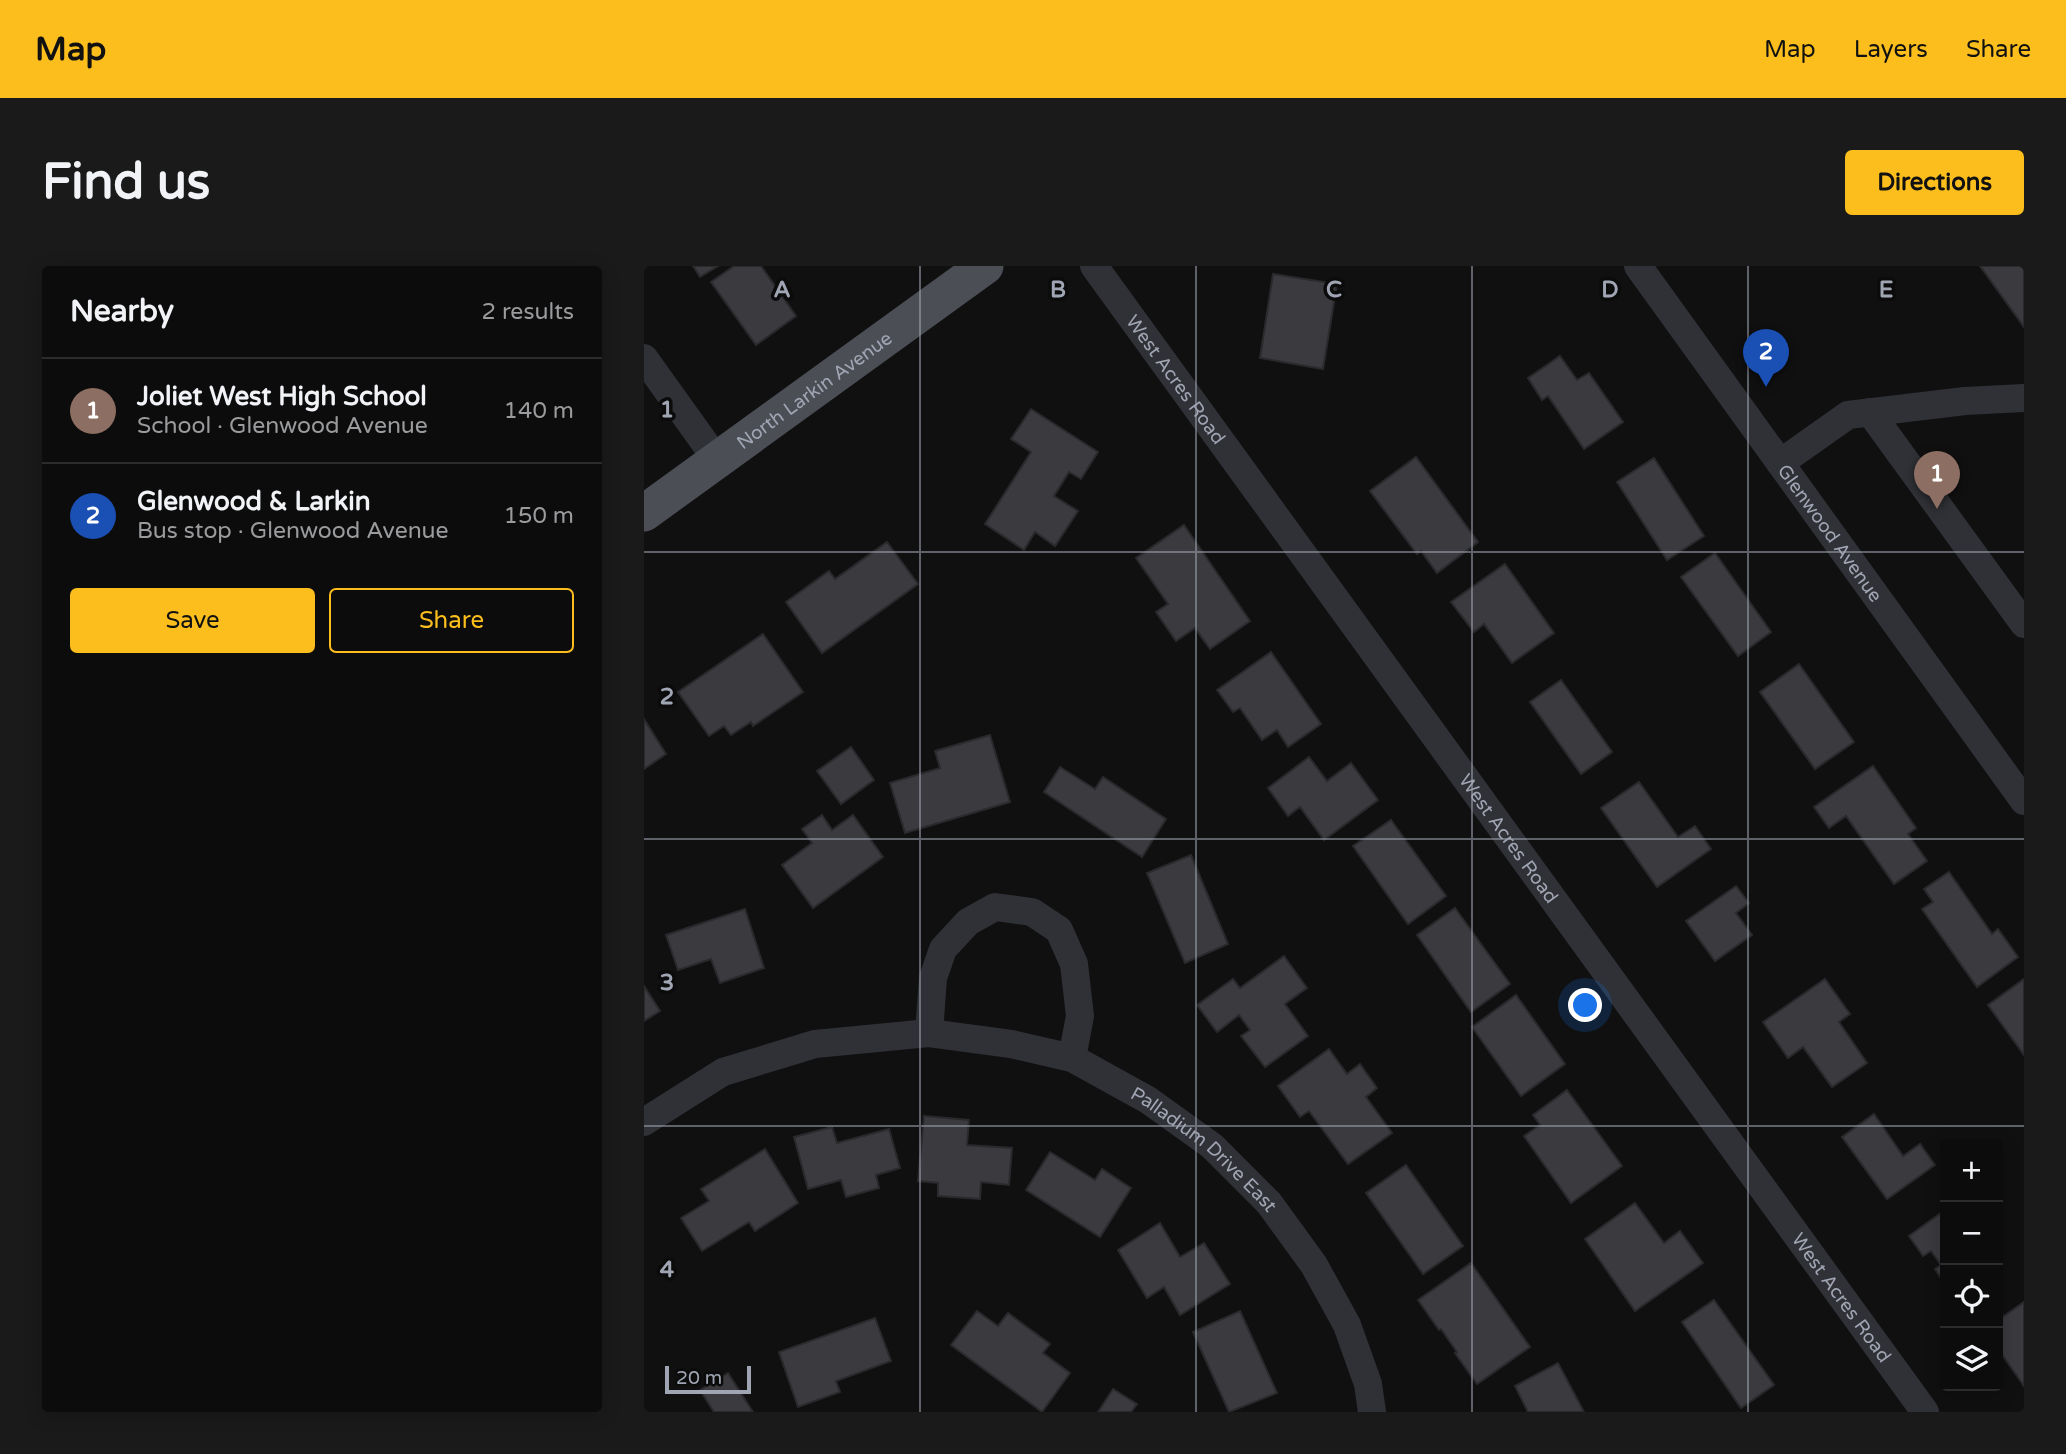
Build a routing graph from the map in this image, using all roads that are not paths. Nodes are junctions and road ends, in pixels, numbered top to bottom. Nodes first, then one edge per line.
1 (985, 266) edge
2 (1094, 266) edge
3 (1638, 266) edge
4 (644, 358) edge
5 (2024, 398) edge
6 (1870, 412) junction
7 (717, 460) junction
8 (1780, 463) junction
9 (644, 513) edge
10 (2024, 624) edge
11 (2024, 801) edge
12 (929, 1033) junction
13 (1072, 1058) junction
14 (644, 1122) edge
15 (1372, 1412) edge
16 (1924, 1412) edge

1 - 7 main road, North Larkin Avenue
2 - 16 street, West Acres Road
3 - 8 street, Glenwood Avenue
4 - 7 street
5 - 6 street
6 - 8 street
6 - 10 street
7 - 9 main road, North Larkin Avenue
8 - 11 street, Glenwood Avenue
12 - 13 street, Palladium Drive East
12 - 13 street
12 - 14 street, Palladium Drive East
13 - 15 street, Palladium Drive East

